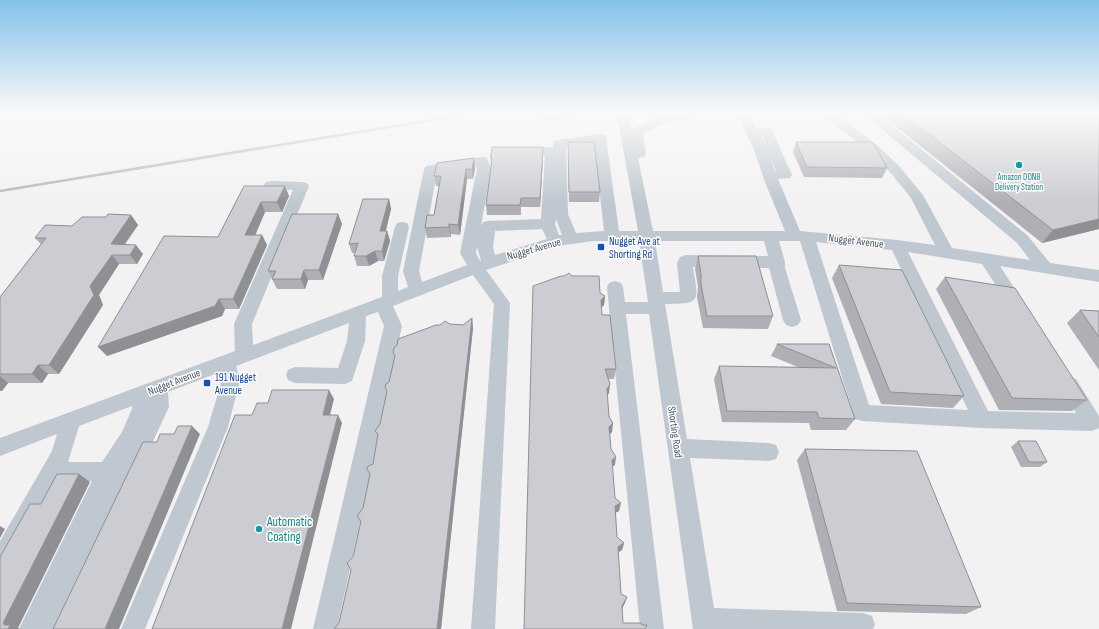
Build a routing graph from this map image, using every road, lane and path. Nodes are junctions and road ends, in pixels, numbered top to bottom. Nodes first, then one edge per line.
1 (563, 143) edge
2 (601, 143) edge
3 (629, 143) edge
4 (637, 143) edge
5 (772, 143) edge
6 (866, 143) edge
7 (906, 143) edge
8 (505, 152) edge
9 (271, 185) edge
10 (638, 190) junction
11 (548, 224) junction
12 (402, 227) dead end
13 (646, 235) junction
14 (612, 236) junction
15 (770, 236) junction
16 (800, 236) junction
17 (563, 240) junction
18 (897, 246) junction
19 (947, 253) junction
20 (987, 259) junction
21 (777, 262) junction
22 (483, 266) junction
23 (1045, 268) junction
24 (1099, 276) edge
25 (615, 287) dead end
26 (417, 290) junction
27 (386, 301) junction
28 (656, 303) junction
29 (618, 308) junction
30 (358, 313) junction
31 (1026, 318) edge
32 (792, 320) dead end
33 (235, 359) junction
34 (1059, 370) edge
35 (295, 375) dead end
36 (150, 391) junction
37 (982, 419) junction
38 (71, 420) junction
39 (0, 447) edge
40 (678, 448) junction
41 (769, 452) dead end
42 (51, 471) junction
43 (108, 472) junction
44 (0, 563) edge
45 (704, 624) edge
46 (863, 625) dead end
47 (31, 629) edge
48 (52, 629) edge
49 (133, 629) edge
50 (325, 629) edge
51 (483, 629) edge
52 (652, 629) edge

1 - 17 street
2 - 14 street
3 - 10 street, Shorting Road
4 - 10 street
5 - 16 street
6 - 19 street
7 - 23 street
8 - 11 street
9 - 33 street
10 - 13 street, Shorting Road
11 - 17 street
11 - 22 street
12 - 27 street
13 - 14 street, Nugget Avenue
13 - 15 street, Nugget Avenue
13 - 28 street, Shorting Road
14 - 17 street, Nugget Avenue
15 - 16 street, Nugget Avenue
15 - 21 street
16 - 18 street, Nugget Avenue
16 - 37 street
17 - 22 street, Nugget Avenue
18 - 19 street, Nugget Avenue
18 - 37 street
19 - 20 street, Nugget Avenue
20 - 23 street, Nugget Avenue
20 - 31 street
21 - 28 street
21 - 32 street
22 - 26 street, Nugget Avenue
22 - 26 street
22 - 51 street
23 - 24 street, Nugget Avenue
25 - 29 street
26 - 27 street, Nugget Avenue
27 - 30 street, Nugget Avenue
27 - 50 street
28 - 29 street
28 - 40 street, Shorting Road
29 - 52 street
30 - 33 street, Nugget Avenue
30 - 35 street
33 - 36 street, Nugget Avenue
33 - 49 street
34 - 37 street
36 - 38 street, Nugget Avenue
36 - 43 street
36 - 48 street
38 - 39 street, Nugget Avenue
38 - 42 street
40 - 41 street
40 - 45 street, Shorting Road
42 - 43 street
42 - 44 street
43 - 47 street
45 - 46 street

